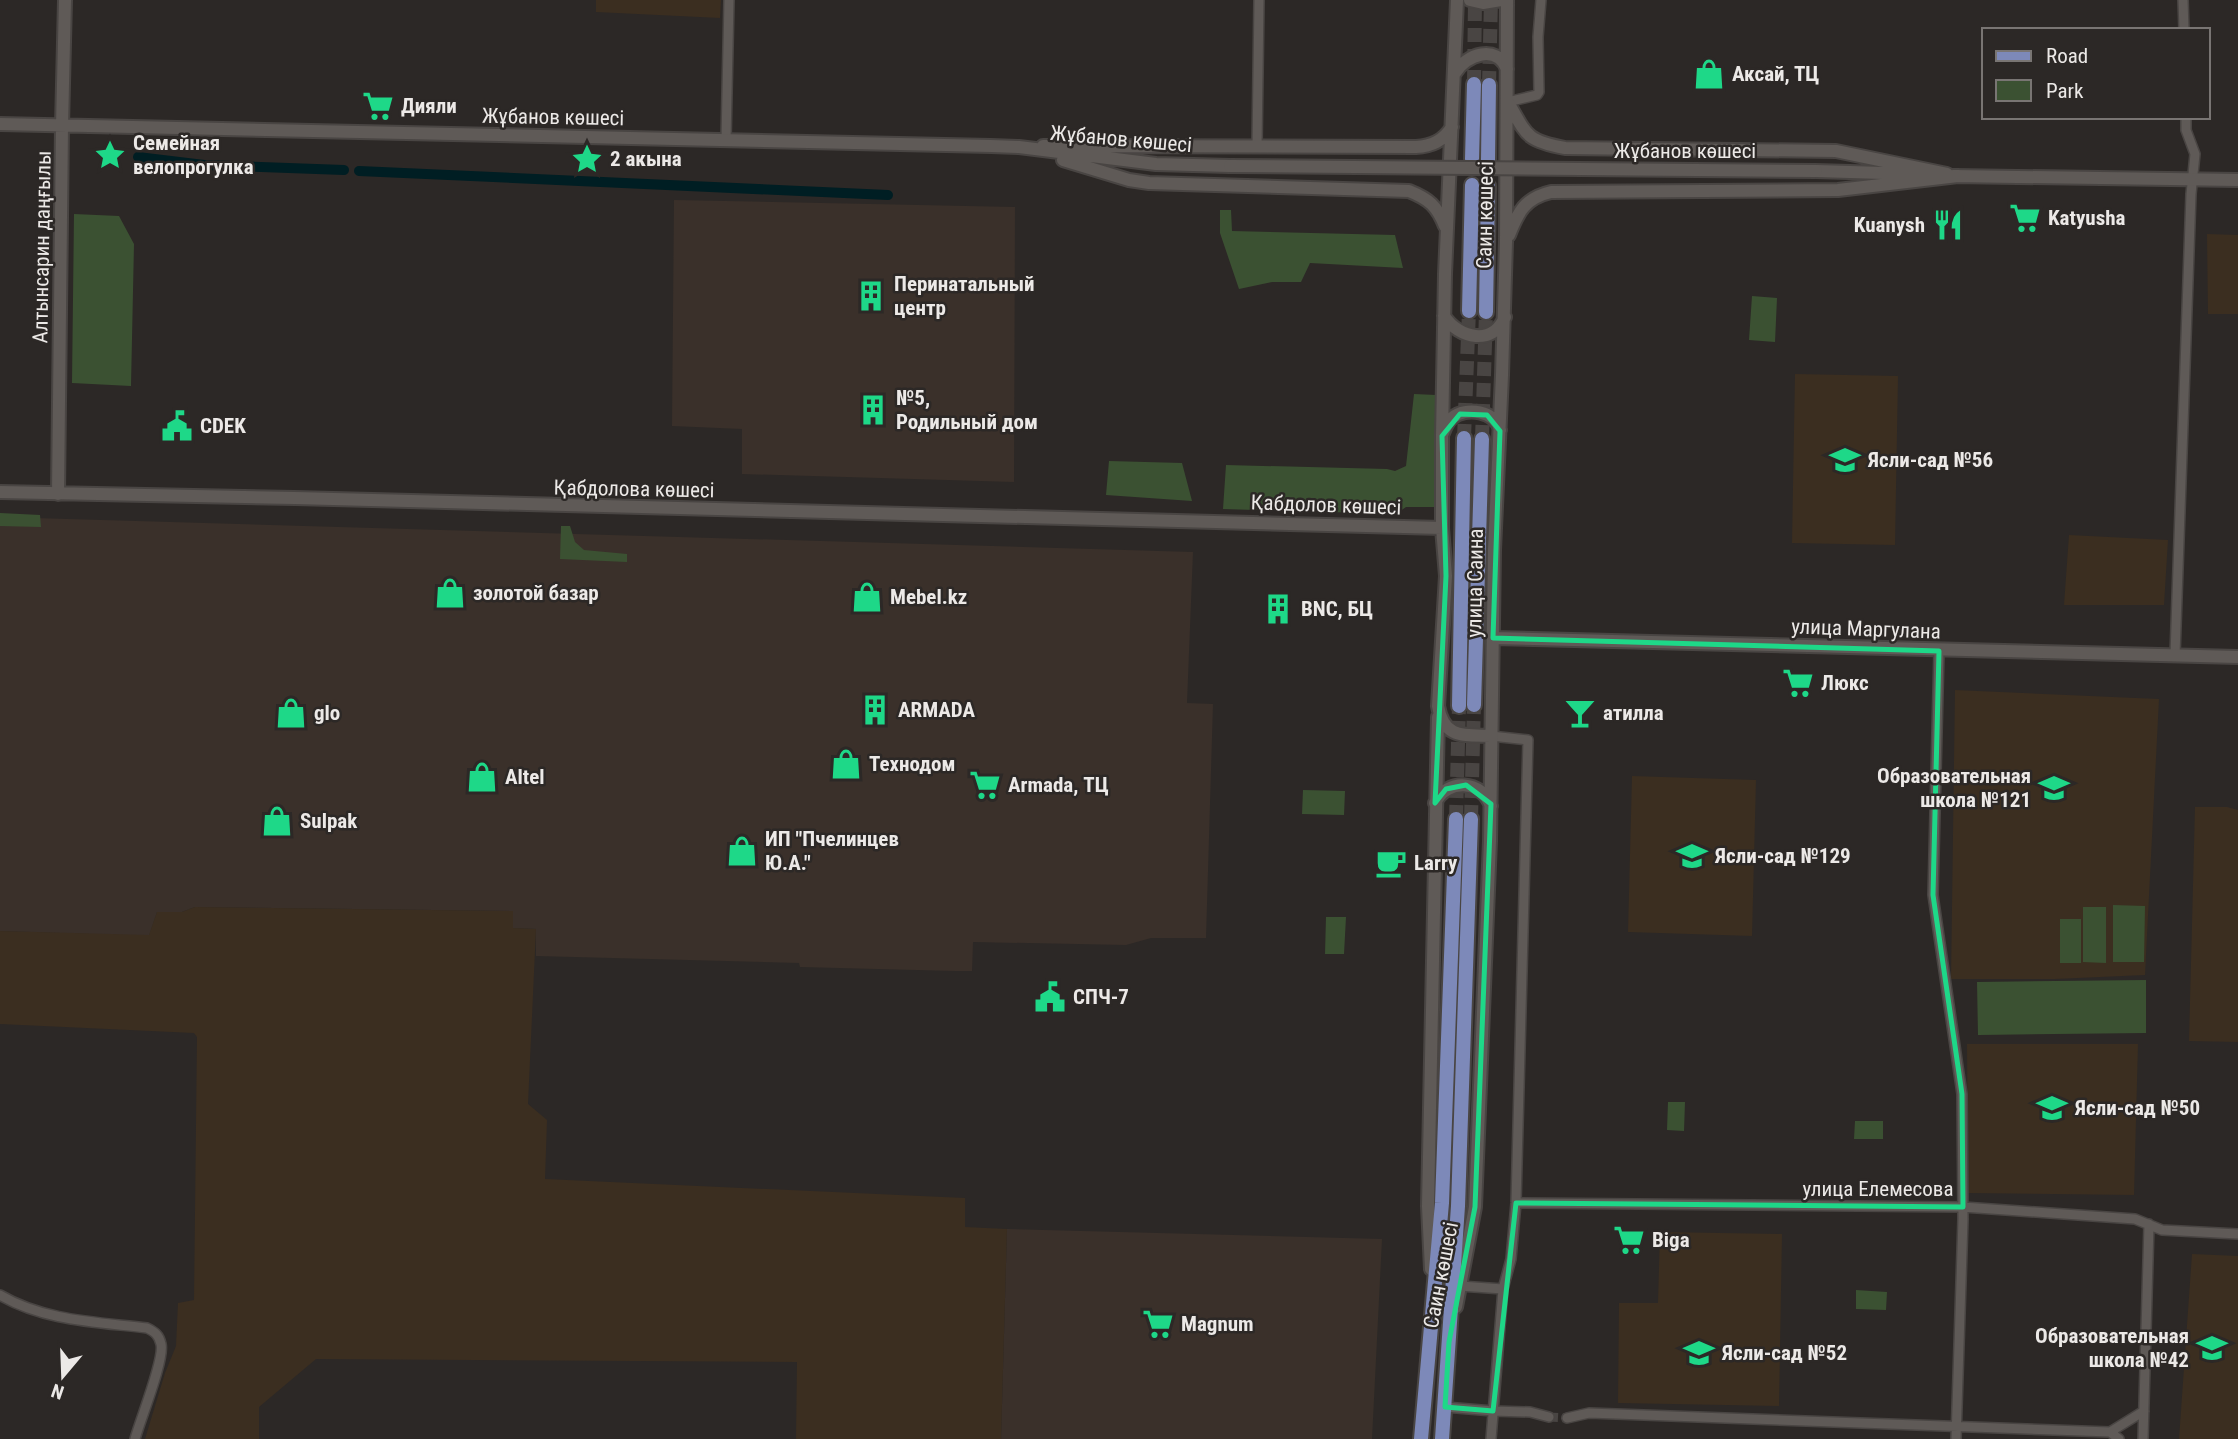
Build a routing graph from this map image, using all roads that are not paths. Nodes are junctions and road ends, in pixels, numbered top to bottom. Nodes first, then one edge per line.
1 (65, 0) edge
2 (729, 0) edge
3 (1259, 0) edge
4 (1457, 0) edge
5 (1470, 0) edge
6 (1501, 0) edge
7 (1507, 0) edge
8 (1541, 0) edge
9 (2183, 0) edge
10 (2184, 28) edge
11 (1507, 69) junction
12 (1455, 74) junction
13 (1507, 102) junction
14 (2186, 119) edge
15 (0, 124) edge
16 (62, 126) junction
17 (1452, 127) junction
18 (726, 140) junction
19 (1257, 146) junction
20 (1019, 147) junction
21 (1472, 159) dead end
22 (1488, 160) dead end
23 (1958, 176) junction
24 (2193, 180) junction
25 (2238, 180) edge
26 (1472, 186) dead end
27 (1488, 187) dead end
28 (1447, 231) junction
29 (1506, 242) junction
30 (1469, 311) tunnel mouth
31 (1486, 312) tunnel mouth
32 (1444, 316) junction
33 (1505, 317) junction
34 (1500, 431) junction
35 (1442, 436) junction
36 (1464, 438) tunnel mouth
37 (1482, 439) tunnel mouth
38 (0, 492) edge
39 (58, 494) junction
40 (1208, 521) joint
41 (1442, 528) junction
42 (1493, 638) junction
43 (1939, 651) junction
44 (2175, 655) junction
45 (2238, 657) edge
46 (1474, 705) tunnel mouth
47 (1438, 706) junction
48 (1458, 706) tunnel mouth
49 (1491, 736) junction
50 (1435, 803) junction
51 (1491, 806) junction
52 (1456, 819) tunnel mouth
53 (1471, 819) tunnel mouth
54 (1516, 1203) junction
55 (1963, 1208) junction
56 (2149, 1224) junction
57 (2238, 1234) edge
58 (1460, 1286) junction
59 (1503, 1289) junction
60 (0, 1295) edge
61 (1433, 1307) junction
62 (1449, 1342) junction
63 (1445, 1407) junction
64 (1493, 1411) junction
65 (2144, 1411) junction
66 (1549, 1417) tunnel mouth
67 (1567, 1418) tunnel mouth
68 (1957, 1426) junction
69 (2110, 1432) junction
70 (135, 1439) edge
71 (1421, 1439) edge
72 (1442, 1439) edge
73 (1491, 1439) edge
74 (1956, 1439) edge
75 (2119, 1439) edge
76 (2143, 1439) edge

1 - 16 main road, Алтынсарин даңғылы
2 - 18 street
3 - 19 street
4 - 12 main road, Саин көшесі
5 - 6 main road
7 - 11 main road, Саин көшесі
8 - 13 street
9 - 10 street
11 - 12 main road
11 - 13 main road, Саин көшесі
12 - 17 main road, Саин көшесі
13 - 23 main road
13 - 29 main road, Саин көшесі
14 - 24 street
15 - 16 main road, Жұбанов көшесі
16 - 18 main road, Жұбанов көшесі
16 - 39 main road, Алтынсарин даңғылы
17 - 19 main road
17 - 28 main road, Саин көшесі
18 - 20 main road, Жұбанов көшесі
19 - 20 main road
20 - 23 main road, Жұбанов көшесі, bridge
20 - 28 main road
21 - 22 main road, Саин көшесі
23 - 24 main road, Жұбанов көшесі
23 - 29 main road
24 - 25 main road, Жұбанов көшесі
24 - 44 street
26 - 30 main road, Саин көшесі
27 - 31 main road, Саин көшесі
28 - 32 main road, Саин көшесі
29 - 33 main road, Саин көшесі
32 - 33 main road
32 - 35 main road, Саин көшесі
33 - 34 main road, Саин көшесі
34 - 35 main road
34 - 42 main road, улица Саина
35 - 41 main road, Саин көшесі
36 - 48 main road
37 - 46 main road
38 - 39 main road
39 - 40 main road, Қабдолова көшесі
40 - 41 main road, Қабдолов көшесі
41 - 47 main road, Саин көшесі
42 - 43 main road, улица Маргулана
42 - 49 main road, улица Саина
43 - 44 main road, улица Маргулана
43 - 55 street
44 - 45 main road, улица Маргулана
47 - 49 main road
47 - 50 main road, Саин көшесі
49 - 51 main road, Саин көшесі
49 - 54 street
50 - 51 main road
50 - 61 main road, Саин көшесі
51 - 58 main road, Саин көшесі
52 - 61 main road, Саин көшесі
53 - 62 main road, Саин көшесі
54 - 55 street, улица Елемесова
54 - 59 street
55 - 56 street, улица Елемесова
55 - 68 street
56 - 57 street, улица Елемесова
56 - 65 street
58 - 59 street
58 - 62 main road, Саин көшесі
59 - 64 street
60 - 70 street
61 - 71 main road, Саин көшесі
62 - 63 main road
63 - 64 street
63 - 72 main road
64 - 66 street
64 - 73 street
65 - 69 street
65 - 76 street
67 - 68 street
68 - 69 street
68 - 74 street
69 - 75 street

